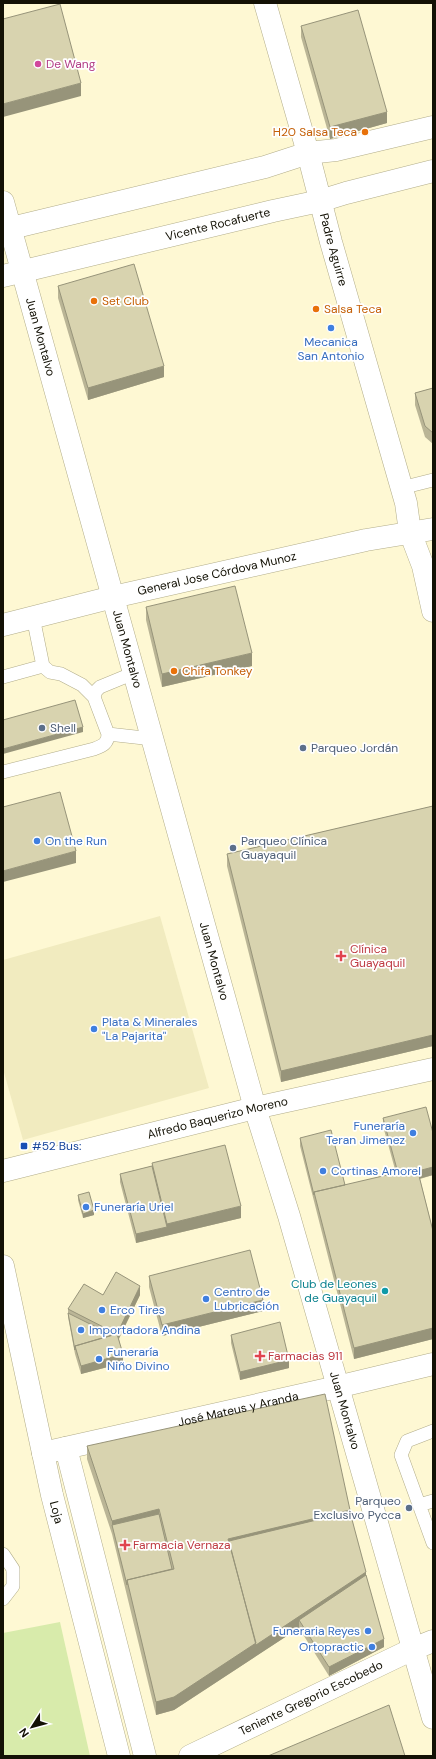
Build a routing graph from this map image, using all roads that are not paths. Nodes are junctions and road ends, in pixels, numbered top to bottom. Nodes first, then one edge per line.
1 (265, 3) edge
2 (433, 127) edge
3 (308, 153) junction
4 (433, 171) edge
5 (320, 201) junction
6 (3, 202) edge
7 (7, 229) edge
8 (13, 273) edge
9 (433, 480) edge
10 (401, 488) junction
11 (433, 529) edge
12 (410, 532) junction
13 (113, 597) junction
14 (433, 611) edge
15 (33, 617) junction
16 (3, 625) edge
17 (43, 666) junction
18 (134, 673) junction
19 (3, 677) edge
20 (94, 697) junction
21 (108, 734) junction
22 (153, 739) junction
23 (3, 772) edge
24 (433, 1069) edge
25 (255, 1108) junction
26 (3, 1171) edge
27 (3, 1266) edge
28 (433, 1364) edge
29 (337, 1387) junction
30 (433, 1431) edge
31 (66, 1448) junction
32 (43, 1453) junction
33 (433, 1501) edge
34 (419, 1505) junction
35 (433, 1543) edge
36 (3, 1554) edge
37 (3, 1599) edge
38 (433, 1642) edge
39 (413, 1649) junction
40 (433, 1718) edge
41 (119, 1756) edge
42 (145, 1756) edge
43 (190, 1756) edge

1 - 3 street, Padre Aguirre
2 - 3 street
3 - 5 street, Padre Aguirre
3 - 7 street
4 - 5 street, Vicente Rocafuerte
5 - 8 street, Vicente Rocafuerte
5 - 10 street, Padre Aguirre
6 - 7 street, Juan Montalvo
7 - 8 street, Juan Montalvo
8 - 13 street, Juan Montalvo
9 - 10 lane
10 - 12 street, Padre Aguirre
11 - 12 street, General Jose Córdova Munoz
12 - 13 street, General Jose Córdova Munoz
12 - 14 street, Padre Aguirre
13 - 15 street, General Jose Córdova Munoz
13 - 18 street, Juan Montalvo
15 - 16 street, General Jose Córdova Munoz
15 - 17 lane
17 - 19 lane
17 - 20 lane
18 - 20 lane
18 - 22 street, Juan Montalvo
20 - 21 lane
21 - 22 lane
21 - 23 lane
22 - 25 street, Juan Montalvo
24 - 25 street, Alfredo Baquerizo Moreno
25 - 26 street, Alfredo Baquerizo Moreno
25 - 29 street, Juan Montalvo
27 - 32 street, Loja
28 - 29 street, José Mateus y Aranda
29 - 31 street, José Mateus y Aranda
29 - 39 street, Juan Montalvo
30 - 34 lane
31 - 32 street, José Mateus y Aranda
31 - 42 street
32 - 41 street, Loja
33 - 34 lane
34 - 35 lane
36 - 37 lane
38 - 39 street, Teniente Gregorio Escobedo
39 - 40 street, Juan Montalvo
39 - 43 street, Teniente Gregorio Escobedo

